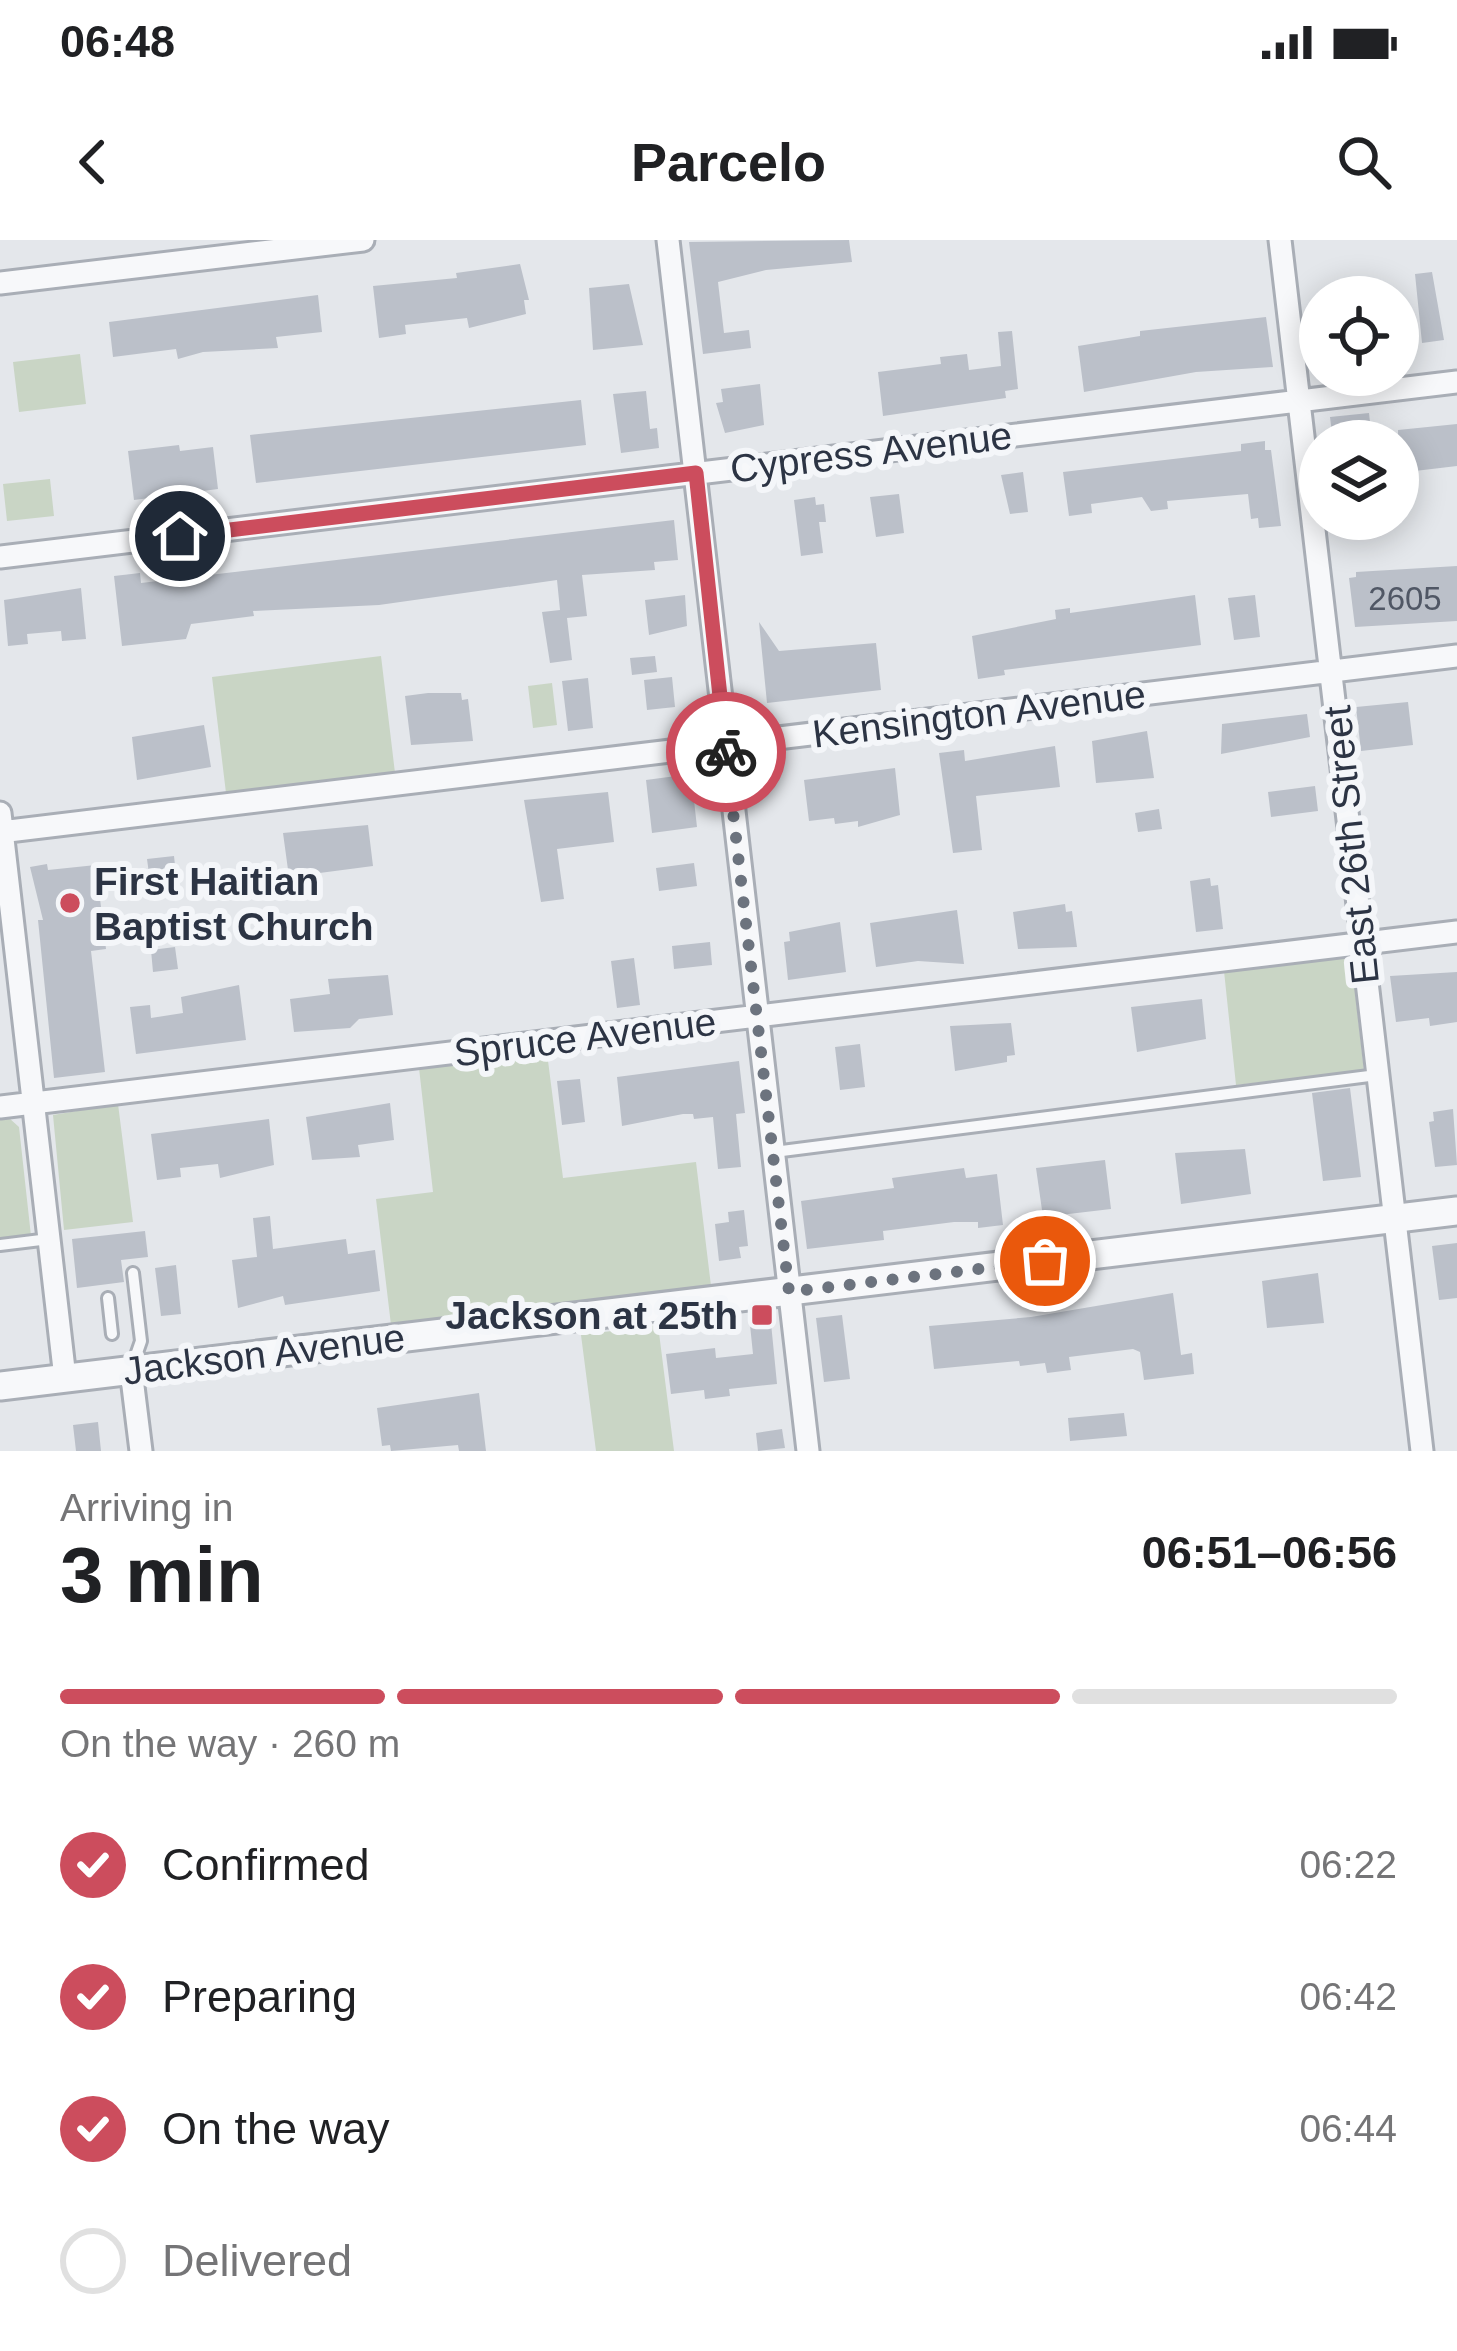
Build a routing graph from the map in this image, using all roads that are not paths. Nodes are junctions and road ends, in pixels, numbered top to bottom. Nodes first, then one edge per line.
1 (363, 240) edge
2 (668, 240) edge
3 (1280, 240) edge
4 (0, 283) edge
5 (1457, 382) edge
6 (1299, 400) junction
7 (696, 473) junction
8 (0, 557) edge
9 (1457, 656) edge
10 (1332, 670) junction
11 (725, 745) junction
12 (1, 826) edge
13 (1457, 932) edge
14 (1363, 944) junction
15 (757, 1016) junction
16 (1377, 1075) junction
17 (34, 1103) junction
18 (0, 1107) edge
19 (773, 1152) junction
20 (1457, 1211) edge
21 (1394, 1219) junction
22 (49, 1239) junction
23 (0, 1244) edge
24 (133, 1273) dead end
25 (789, 1292) junction
26 (108, 1298) dead end
27 (137, 1311) junction
28 (110, 1315) junction
29 (112, 1334) dead end
30 (131, 1370) junction
31 (65, 1378) junction
32 (0, 1386) edge
33 (141, 1451) edge
34 (808, 1451) edge
35 (1422, 1451) edge

1 - 4 street
2 - 7 street
3 - 6 street, East 26th Street
5 - 6 street, Cypress Avenue
6 - 7 street, Cypress Avenue
6 - 10 street, East 26th Street
7 - 8 street, Cypress Avenue
7 - 11 street
9 - 10 street, Kensington Avenue
10 - 11 street, Kensington Avenue
10 - 14 street, East 26th Street
11 - 12 street, Kensington Avenue
11 - 15 street
12 - 17 street
13 - 14 street, Spruce Avenue
14 - 15 street, Spruce Avenue
14 - 16 street, East 26th Street
15 - 17 street, Spruce Avenue
15 - 19 street
16 - 19 lane
16 - 21 street, East 26th Street
17 - 18 street, Spruce Avenue
17 - 22 street
19 - 25 street
20 - 21 street, Jackson Avenue
21 - 25 street, Jackson Avenue
21 - 35 street, East 26th Street
22 - 23 lane
22 - 31 street
24 - 27 lane
25 - 30 street, Jackson Avenue
25 - 34 street
26 - 28 lane
27 - 28 lane
27 - 30 lane
28 - 29 lane
30 - 31 street, Jackson Avenue
30 - 33 street
31 - 32 street, Jackson Avenue

